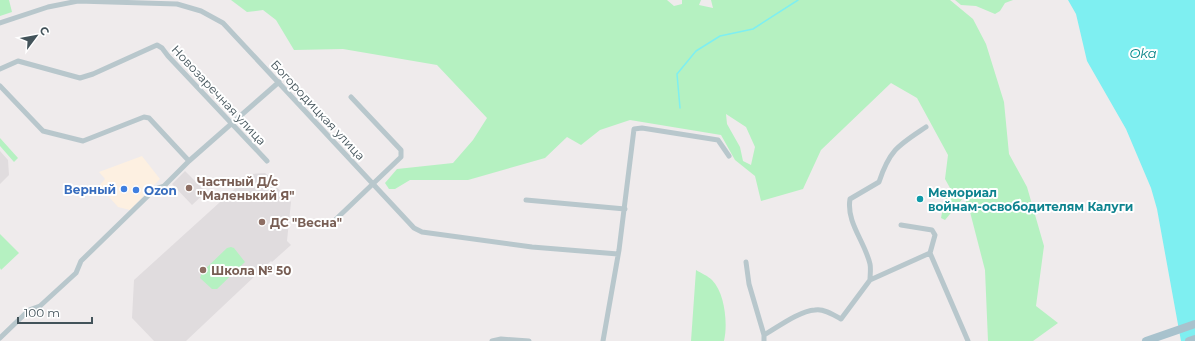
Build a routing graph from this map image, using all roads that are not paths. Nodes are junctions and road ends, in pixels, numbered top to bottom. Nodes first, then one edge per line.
1 (0, 23) edge
2 (0, 69) edge
3 (279, 82) junction
4 (0, 86) edge
5 (351, 97) dead end
6 (233, 124) junction
7 (926, 127) dead end
8 (729, 156) dead end
9 (190, 161) junction
10 (267, 161) dead end
11 (374, 184) junction
12 (526, 200) dead end
13 (625, 209) junction
14 (333, 222) dead end
15 (901, 225) dead end
16 (930, 253) junction
17 (618, 254) junction
18 (746, 262) dead end
19 (870, 280) junction
20 (1195, 324) edge
21 (764, 335) junction
22 (0, 338) edge
23 (1195, 339) edge
24 (492, 341) edge
25 (529, 341) edge
26 (603, 341) edge
27 (764, 341) edge
28 (968, 341) edge
29 (1146, 341) edge
30 (1189, 341) edge

1 - 3 street, Богородицкая улица
2 - 6 street, Новозаречная улица
3 - 6 street
3 - 11 street, Богородицкая улица
4 - 9 street
5 - 11 street
6 - 9 street
6 - 10 street, Новозаречная улица
7 - 19 street
8 - 13 street
9 - 22 street
11 - 14 street
11 - 17 street, Богородицкая улица
12 - 13 street
13 - 17 street
15 - 16 street
16 - 19 street
16 - 28 street
17 - 26 street
18 - 21 street
19 - 21 street
20 - 29 main road
21 - 27 street
23 - 30 main road
24 - 25 street

